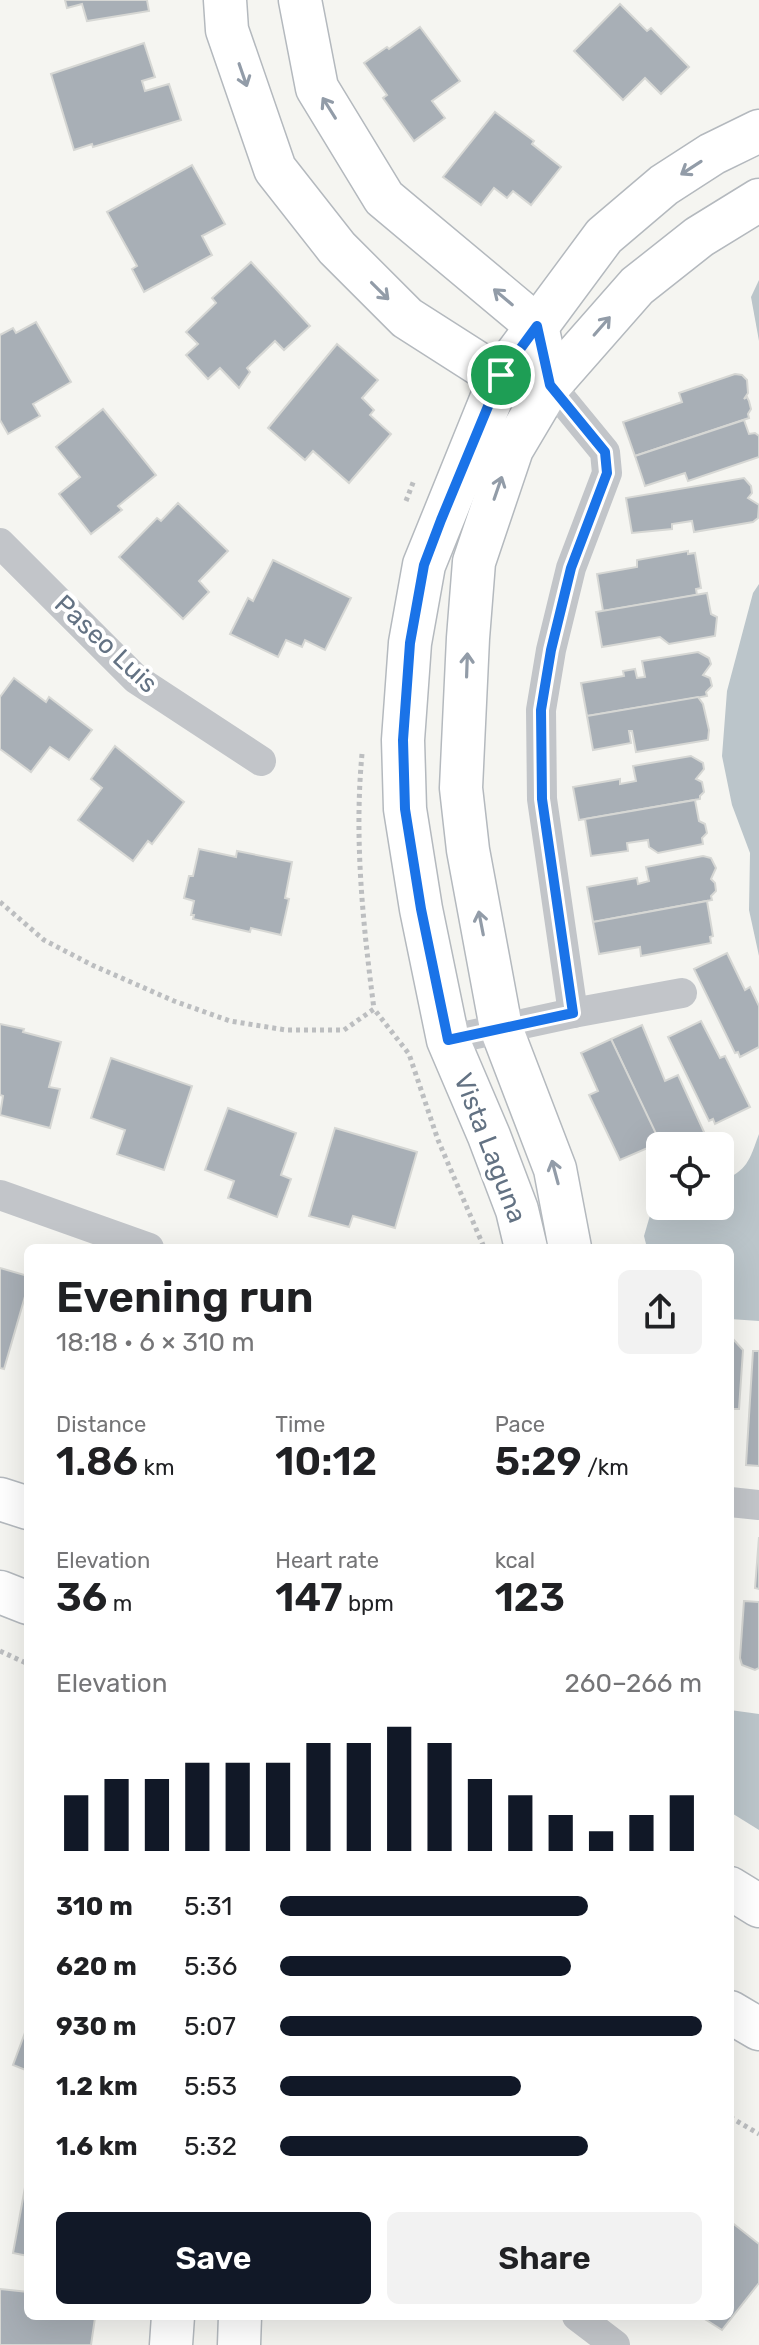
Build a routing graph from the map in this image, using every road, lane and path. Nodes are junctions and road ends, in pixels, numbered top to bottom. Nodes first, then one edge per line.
1 (225, 0) edge
2 (300, 0) edge
3 (759, 131) edge
4 (759, 200) edge
5 (537, 326) junction
6 (501, 375) junction
7 (550, 385) junction
8 (0, 543) edge
9 (261, 761) dead end
10 (0, 902) edge
11 (682, 993) dead end
12 (573, 1013) junction
13 (501, 1028) junction
14 (448, 1040) junction
15 (0, 1195) edge
16 (138, 1244) edge
17 (483, 1244) edge
18 (525, 1244) edge
19 (569, 1244) edge
20 (0, 1499) edge
21 (734, 1502) edge
22 (759, 1505) edge
23 (24, 1507) edge
24 (0, 1592) edge
25 (24, 1601) edge
26 (0, 1651) edge
27 (24, 1662) edge
28 (734, 1891) edge
29 (759, 1908) edge
30 (734, 1910) edge
31 (734, 2014) edge
32 (759, 2029) edge
33 (734, 2119) edge
34 (759, 2134) edge
35 (173, 2320) edge
36 (240, 2320) edge
37 (582, 2320) edge
38 (171, 2345) edge
39 (239, 2345) edge
40 (615, 2345) edge

1 -> 6 street
5 -> 2 street
3 -> 5 street, Vista Laguna
7 -> 4 street, Vista Laguna
5 - 6 street, Vista Laguna
5 - 7 street
6 - 7 street
6 - 14 street, Vista Laguna
7 - 12 street
13 -> 7 street, Vista Laguna
8 - 9 street, Paseo Luis
10 - 17 path
11 - 12 street
12 - 13 street
13 - 14 street
19 -> 13 street, Vista Laguna
14 - 18 street, Vista Laguna
15 - 16 street
20 - 23 street
21 - 22 street
24 - 25 street
26 - 27 path
28 - 29 street
29 - 30 street
31 - 32 street
33 - 34 path
35 - 38 street
36 - 39 street
37 - 40 street

